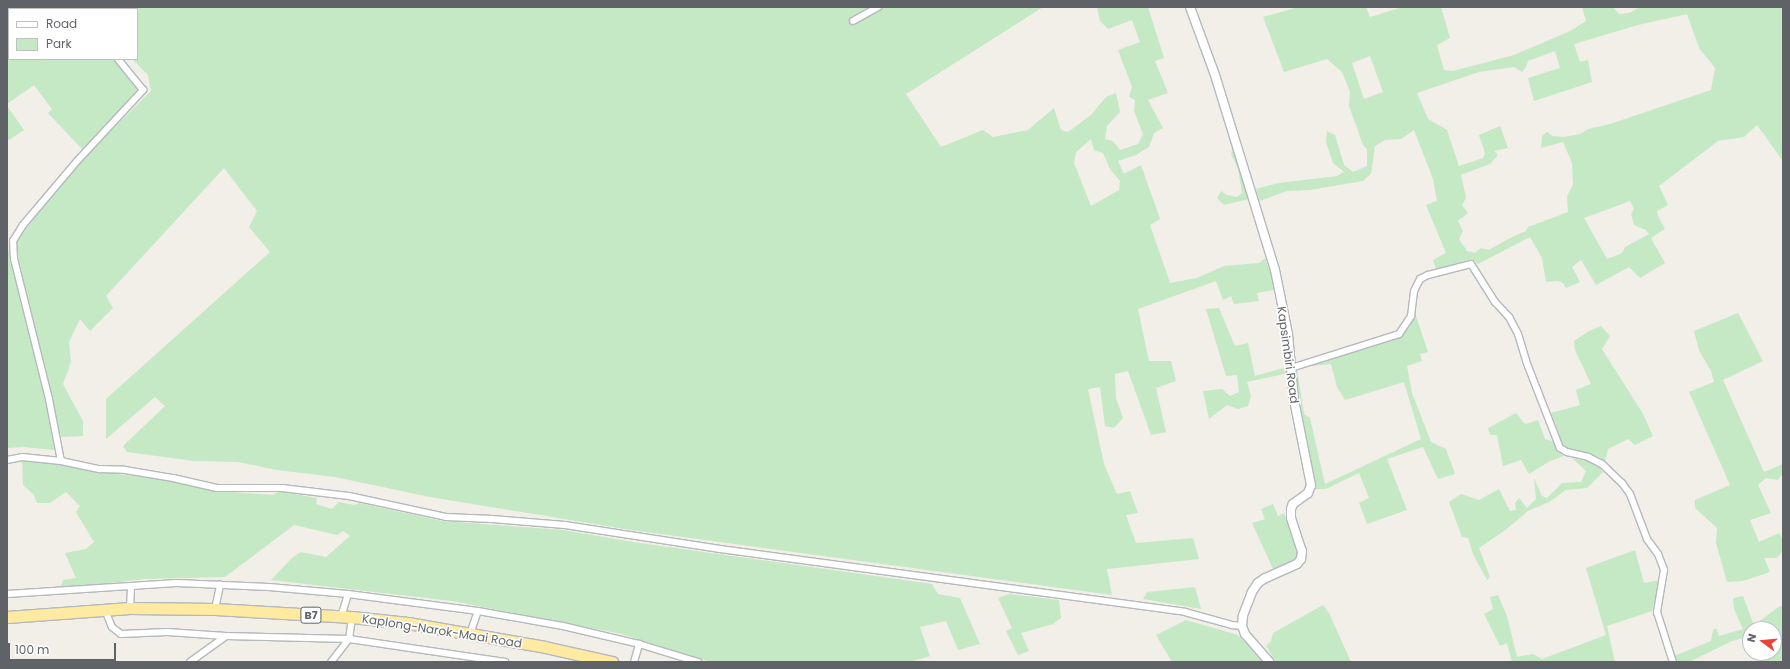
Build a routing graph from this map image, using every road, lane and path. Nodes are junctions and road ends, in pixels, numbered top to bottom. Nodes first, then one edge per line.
1 (878, 7) edge
2 (1190, 7) edge
3 (853, 21) dead end
4 (119, 60) edge
5 (1291, 368) junction
6 (7, 460) edge
7 (61, 461) junction
8 (220, 585) junction
9 (131, 586) junction
10 (7, 594) edge
11 (348, 594) junction
12 (130, 608) junction
13 (215, 609) junction
14 (105, 610) junction
15 (478, 611) junction
16 (7, 617) edge
17 (341, 617) junction
18 (352, 617) junction
19 (1242, 626) junction
20 (470, 634) junction
21 (226, 636) junction
22 (348, 639) junction
23 (639, 644) junction
24 (190, 662) edge
25 (331, 662) edge
26 (505, 662) edge
27 (612, 662) edge
28 (634, 662) edge
29 (698, 662) edge
30 (1269, 662) edge
31 (1673, 662) edge

1 - 3 street
2 - 5 street, Kapsimbiri Road
4 - 7 street
5 - 19 street, Kapsimbiri Road
5 - 31 street
6 - 7 street
7 - 19 street
8 - 9 street
8 - 11 street
8 - 13 street
9 - 10 street
9 - 12 street
11 - 15 street
11 - 17 street
12 - 13 highway, Kaplong-Narok-Maai Road / B7
12 - 14 highway, Kaplong-Narok-Maai Road / B7
13 - 17 highway, Kaplong-Narok-Maai Road / B7
14 - 16 highway, Kaplong-Narok-Maai Road / B7
14 - 21 street
15 - 20 street
15 - 23 street
17 - 18 highway, Kaplong-Narok-Maai Road / B7
18 - 20 highway, Kaplong-Narok-Maai Road / B7
18 - 22 street
19 - 30 street
20 - 27 highway, Kaplong-Narok-Maai Road / B7
21 - 22 street
21 - 24 street
22 - 25 street
22 - 26 street
23 - 28 street
23 - 29 street

